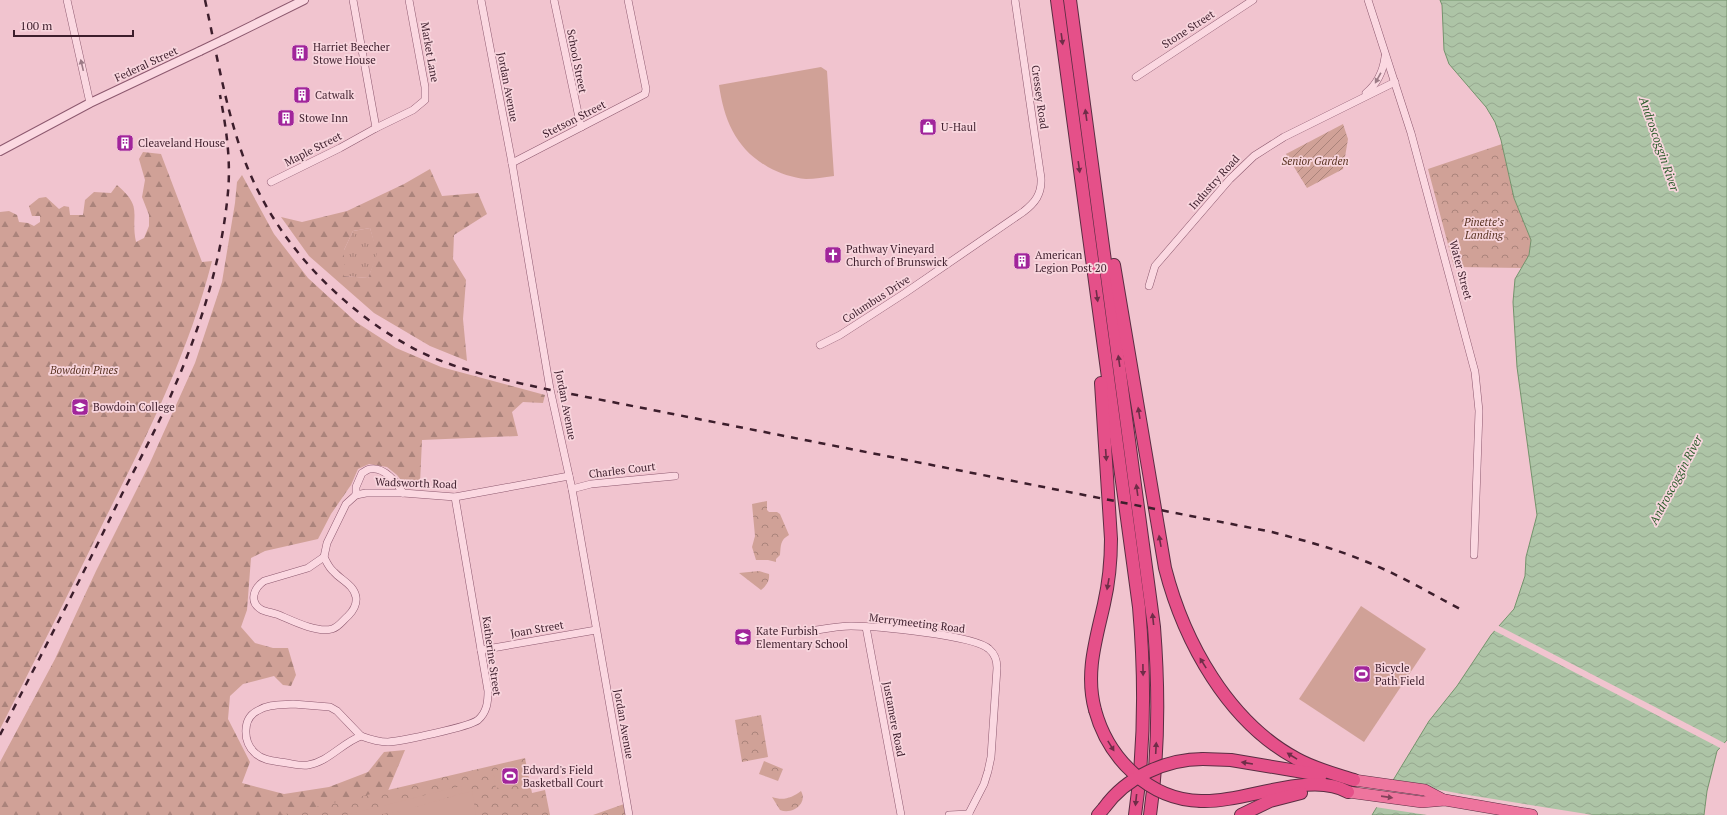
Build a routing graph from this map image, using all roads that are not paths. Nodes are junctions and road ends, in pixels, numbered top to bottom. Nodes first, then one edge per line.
1 (67, 0) edge
2 (304, 0) edge
3 (354, 0) edge
4 (410, 0) edge
5 (481, 0) edge
6 (554, 0) edge
7 (628, 0) edge
8 (1015, 0) edge
9 (1057, 0) edge
10 (1070, 0) edge
11 (1253, 0) edge
12 (1368, 0) edge
13 (1385, 53) junction
14 (1136, 77) dead end
15 (1395, 82) junction
16 (1362, 97) junction
17 (90, 103) junction
18 (580, 127) junction
19 (376, 128) junction
20 (0, 151) edge
21 (512, 163) junction
22 (271, 182) dead end
23 (1038, 196) joint
24 (1101, 223) junction
25 (1149, 286) dead end
26 (820, 345) dead end
27 (1105, 360) junction
28 (569, 476) junction
29 (675, 476) dead end
30 (572, 489) junction
31 (403, 493) junction
32 (356, 495) junction
33 (455, 496) junction
34 (1474, 555) dead end
35 (324, 557) junction
36 (866, 627) junction
37 (596, 630) junction
38 (811, 631) dead end
39 (481, 650) junction
40 (361, 736) junction
41 (1354, 780) junction
42 (1348, 792) junction
43 (1445, 800) junction
44 (1101, 811) edge
45 (968, 814) edge
46 (630, 815) edge
47 (901, 815) edge
48 (949, 815) edge
49 (1135, 815) edge
50 (1150, 815) edge
51 (1241, 815) edge
52 (1532, 815) edge

17 -> 1 street
2 - 17 street, Federal Street, bridge
3 - 19 street
4 - 19 street, Market Lane
5 - 21 street, Jordan Avenue
6 - 18 street, School Street
7 - 18 street, Stetson Street
8 - 23 street, Cressey Road
9 -> 27 highway
24 -> 10 highway
11 - 14 street, Stone Street
12 - 13 street, Water Street
13 - 15 street, Water Street
13 -> 16 street, Industry Road
15 - 16 street, Industry Road
15 - 34 street, Water Street
16 - 25 street, Industry Road
17 - 20 street, Federal Street
18 - 21 street, Stetson Street
19 - 22 street, Maple Street
21 - 28 street, Jordan Avenue
23 - 26 street, Columbus Drive
41 -> 24 highway
50 -> 24 highway
27 -> 42 highway, bridge
27 -> 49 highway
28 - 30 street, Jordan Avenue
28 - 33 street, Wadsworth Road
29 - 30 street, Charles Court
30 - 37 street, Jordan Avenue
31 - 32 street, Wadsworth Road
31 - 32 street
31 - 33 street, Wadsworth Road
32 - 35 street
33 - 39 street, Katherine Street
35 - 35 street
36 - 38 street, Merrymeeting Road
36 - 45 street, Merrymeeting Road
36 - 47 street, Justamere Road
37 - 39 street, Joan Street
37 - 46 street, Jordan Avenue
39 - 40 street, Katherine Street
40 - 40 street
41 - 43 highway
41 -> 44 highway, bridge
42 -> 43 highway
42 - 51 highway
43 - 52 highway
45 - 48 street

